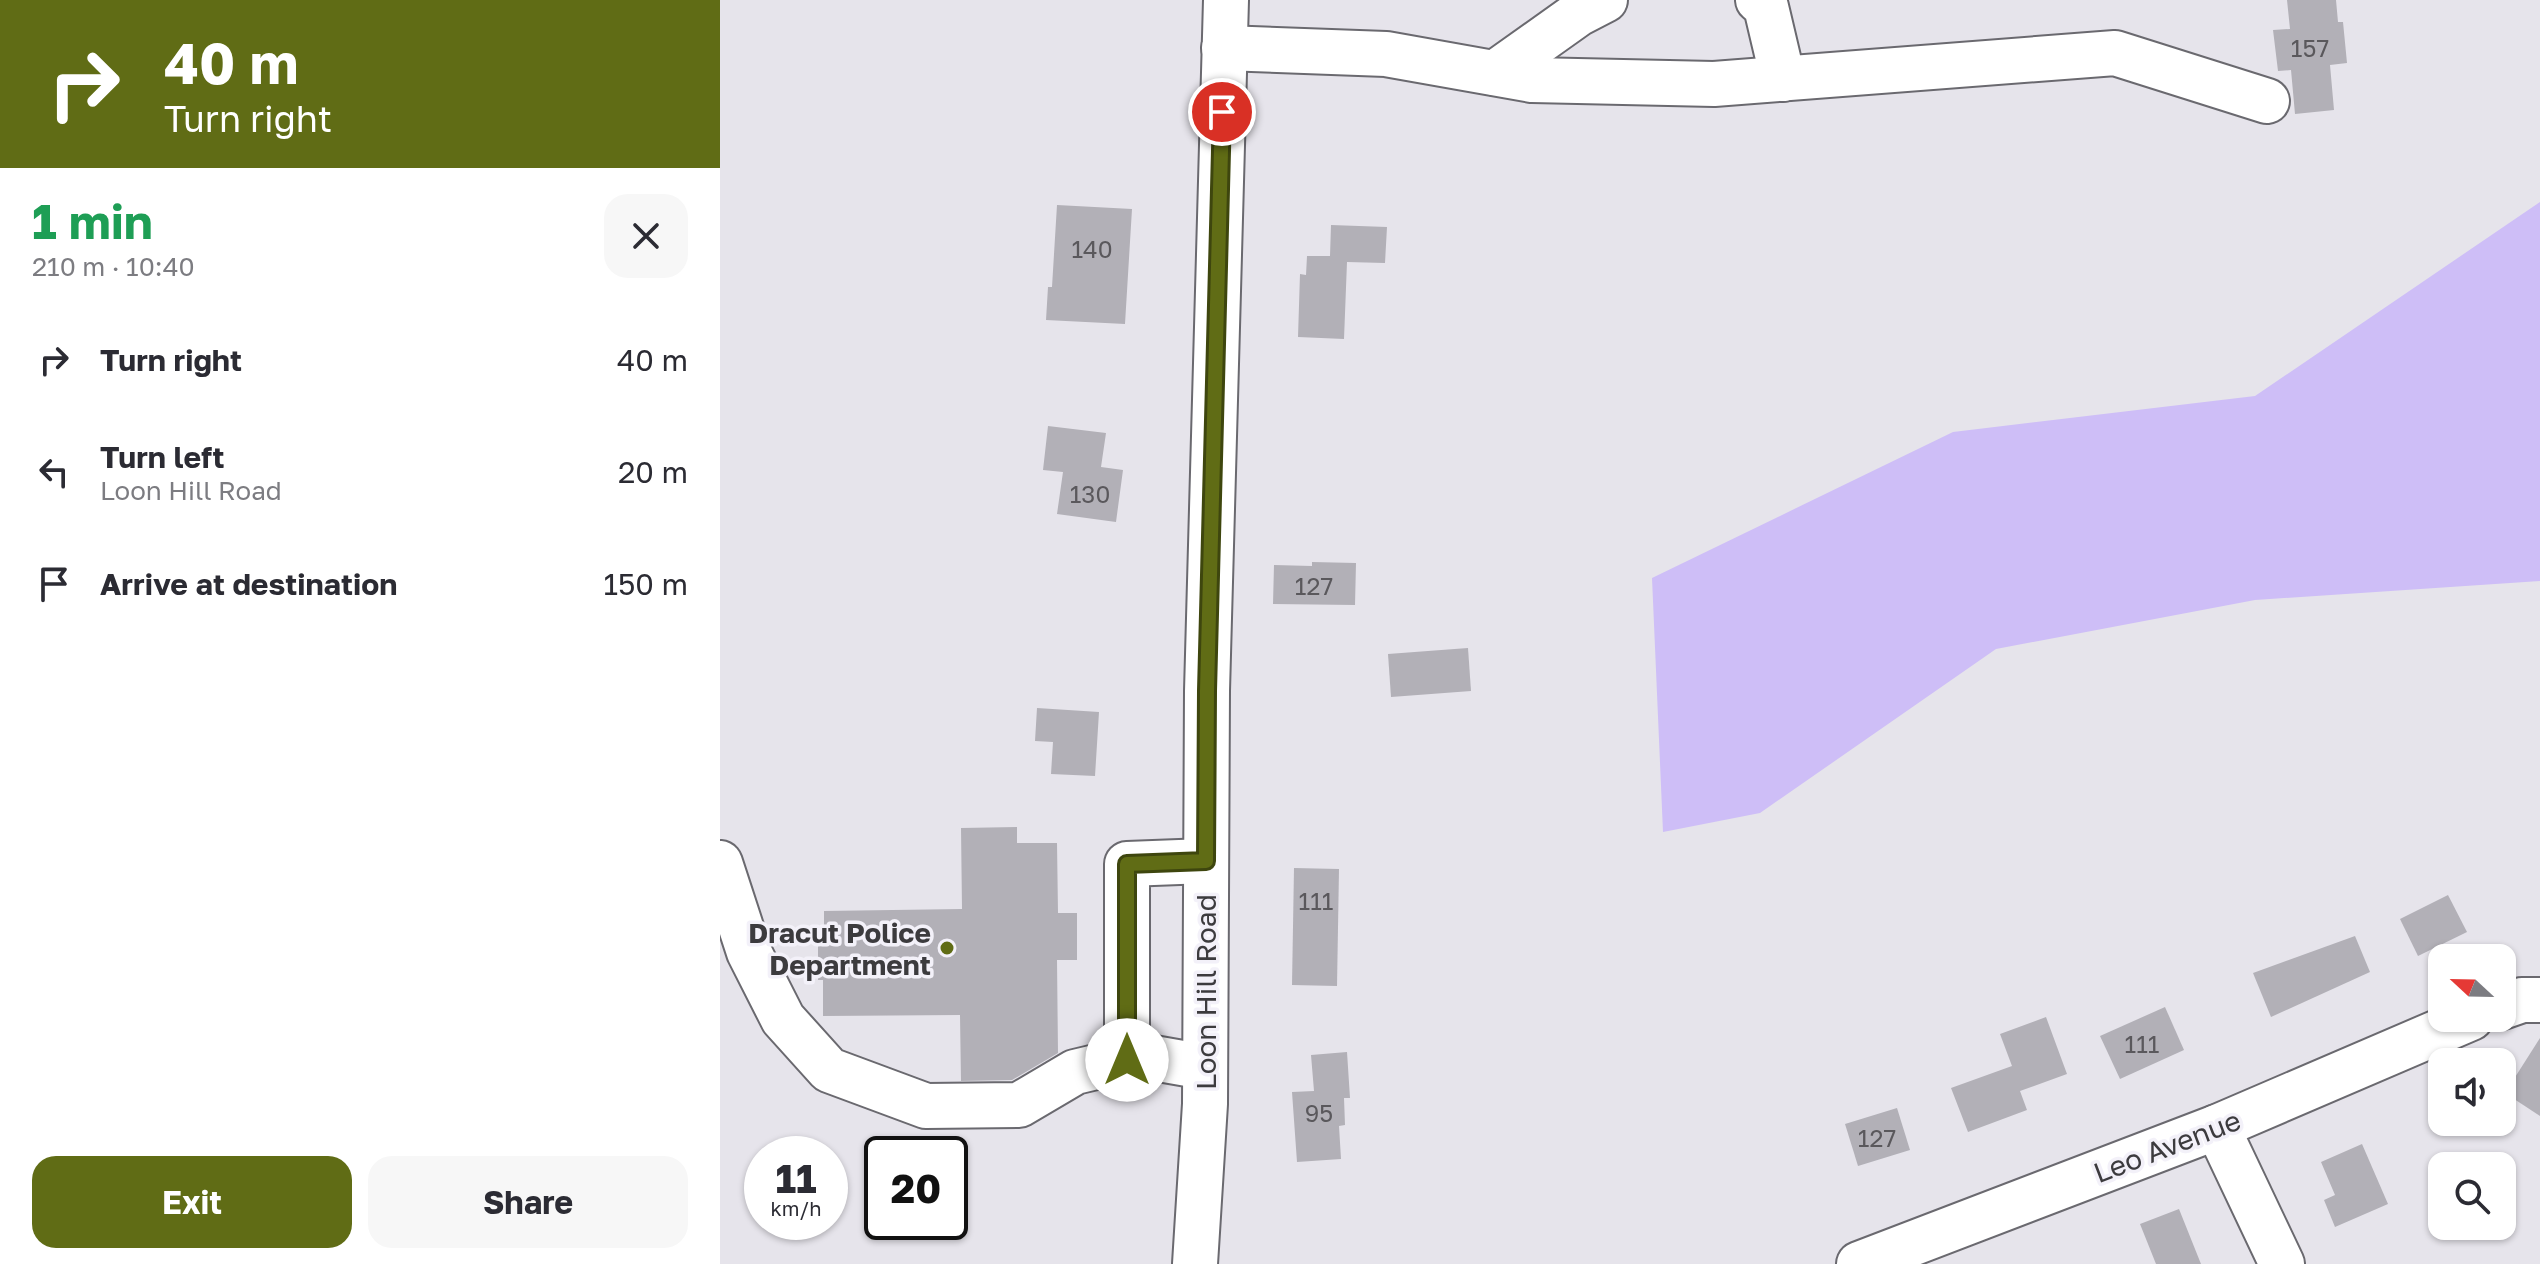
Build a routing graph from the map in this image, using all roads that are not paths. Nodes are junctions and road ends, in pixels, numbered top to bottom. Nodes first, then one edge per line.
1 (1226, 0) edge
2 (1605, 0) edge
3 (1758, 0) edge
4 (1224, 48) junction
5 (1495, 73) junction
6 (1783, 79) junction
7 (2267, 101) dead end
8 (1206, 861) junction
9 (720, 863) edge
10 (2540, 1000) edge
11 (2516, 1002) edge
12 (2438, 1032) edge
13 (1127, 1060) junction
14 (1205, 1067) junction
15 (2217, 1127) junction
16 (1195, 1264) edge
17 (1859, 1264) edge
18 (2282, 1264) edge

1 - 4 street, Loon Hill Road
2 - 5 street
3 - 6 street
4 - 5 street
4 - 8 street, Loon Hill Road
5 - 6 street
6 - 7 street
8 - 13 street
8 - 14 street, Loon Hill Road
9 - 13 street
10 - 11 street
12 - 15 street, Leo Avenue
13 - 14 street
14 - 16 street, Loon Hill Road
15 - 17 street, Leo Avenue
15 - 18 street

